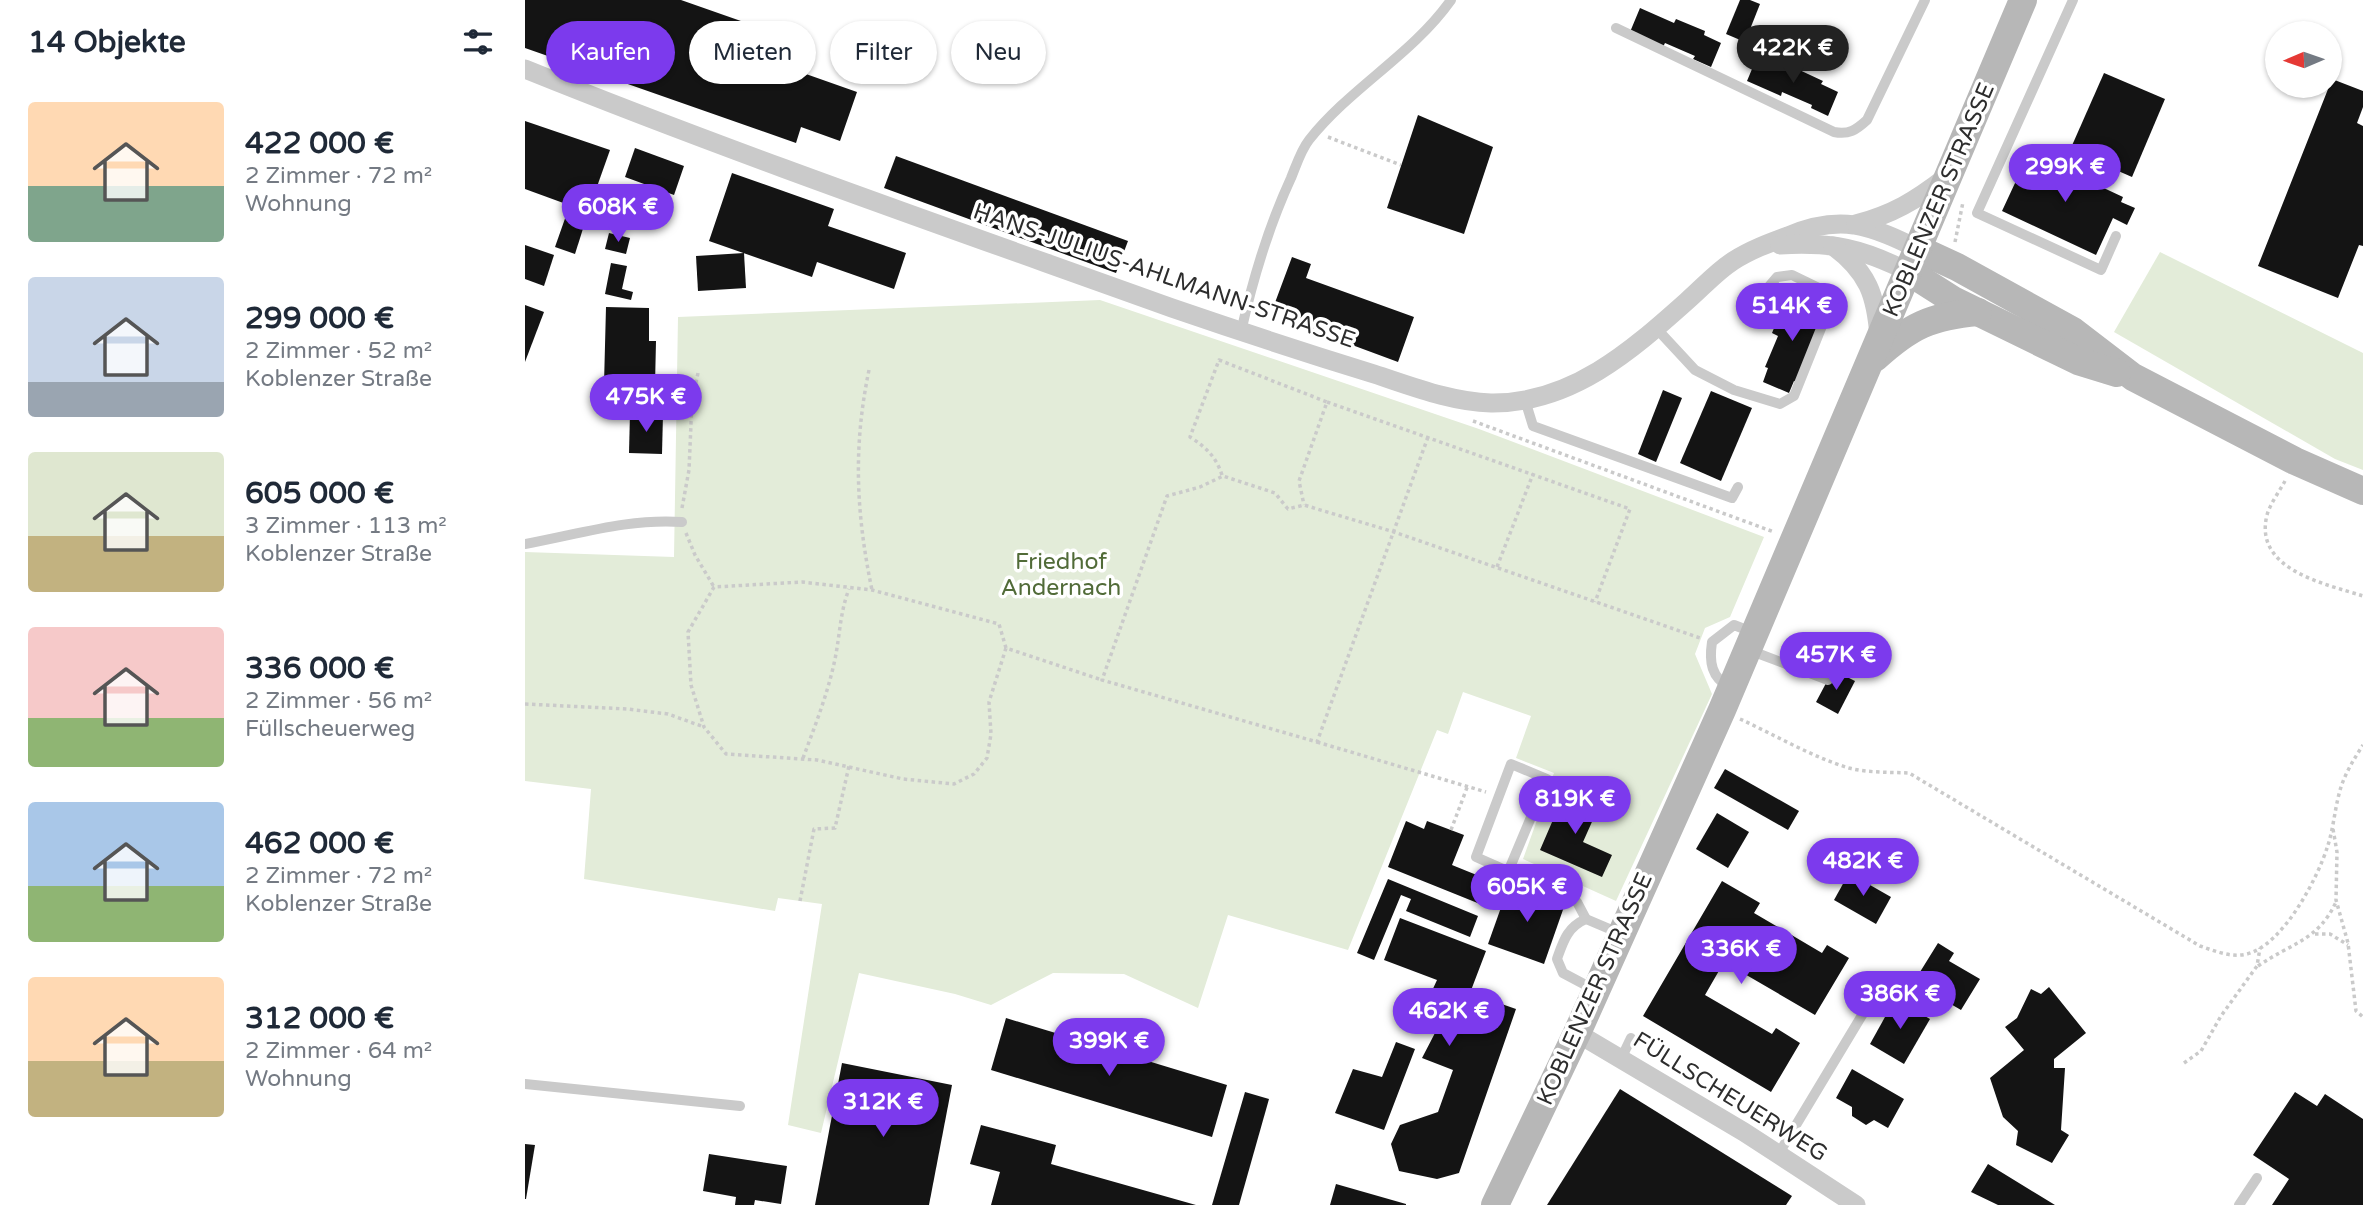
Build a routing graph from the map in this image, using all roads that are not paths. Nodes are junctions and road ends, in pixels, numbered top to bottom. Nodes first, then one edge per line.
1 (1451, 0) edge
2 (1925, 0) edge
3 (2023, 0) edge
4 (2073, 0) edge
5 (1616, 28) dead end
6 (525, 69) edge
7 (1949, 174) junction
8 (1853, 225) junction
9 (2116, 236) dead end
10 (1761, 246) junction
11 (1833, 246) junction
12 (1913, 260) junction
13 (1754, 304) dead end
14 (1978, 312) junction
15 (1656, 328) junction
16 (1241, 332) junction
17 (1875, 352) junction
18 (2133, 377) junction
19 (1525, 400) junction
20 (1738, 487) dead end
21 (2363, 491) edge
22 (682, 523) road end
23 (525, 544) edge
24 (1752, 641) junction
25 (1828, 680) dead end
26 (1727, 700) junction
27 (1508, 872) junction
28 (1585, 919) junction
29 (1620, 933) junction
30 (1885, 977) dead end
31 (1595, 990) junction
32 (1577, 1033) junction
33 (1631, 1038) dead end
34 (1622, 1059) junction
35 (525, 1084) edge
36 (740, 1106) dead end
37 (1778, 1155) junction
38 (2257, 1178) dead end
39 (1495, 1205) edge
40 (1856, 1205) edge
41 (2239, 1205) edge

1 - 16 lane
2 - 5 lane
3 - 7 street, KOBLENZER STRASSE
4 - 9 lane
6 - 16 street, HANS-JULIUS-AHLMANN-STRASSE
7 - 8 street, HANS-JULIUS-AHLMANN-STRASSE
7 - 12 street, KOBLENZER STRASSE
8 - 10 street, HANS-JULIUS-AHLMANN-STRASSE
8 - 12 street, HANS-JULIUS-AHLMANN-STRASSE
10 - 11 street, HANS-JULIUS-AHLMANN-STRASSE
10 - 15 street, HANS-JULIUS-AHLMANN-STRASSE
11 - 12 street, HANS-JULIUS-AHLMANN-STRASSE
11 - 17 street
12 - 14 street
12 - 17 street, KOBLENZER STRASSE
12 - 18 street
13 - 15 lane
14 - 17 street
14 - 18 street
15 - 19 street, HANS-JULIUS-AHLMANN-STRASSE
16 - 19 street, HANS-JULIUS-AHLMANN-STRASSE
17 - 24 street, KOBLENZER STRASSE
18 - 21 street
19 - 20 lane
22 - 23 lane
24 - 25 lane
24 - 26 street, KOBLENZER STRASSE
24 - 26 lane
26 - 29 street, KOBLENZER STRASSE
27 - 27 lane
27 - 28 lane
28 - 29 lane
28 - 31 lane
29 - 31 street, KOBLENZER STRASSE
30 - 37 lane
31 - 32 street, KOBLENZER STRASSE
32 - 34 street, FÜLLSCHEUERWEG
32 - 39 street, KOBLENZER STRASSE
33 - 34 lane
34 - 37 street, FÜLLSCHEUERWEG
35 - 36 lane
37 - 40 street, FÜLLSCHEUERWEG
38 - 41 lane

